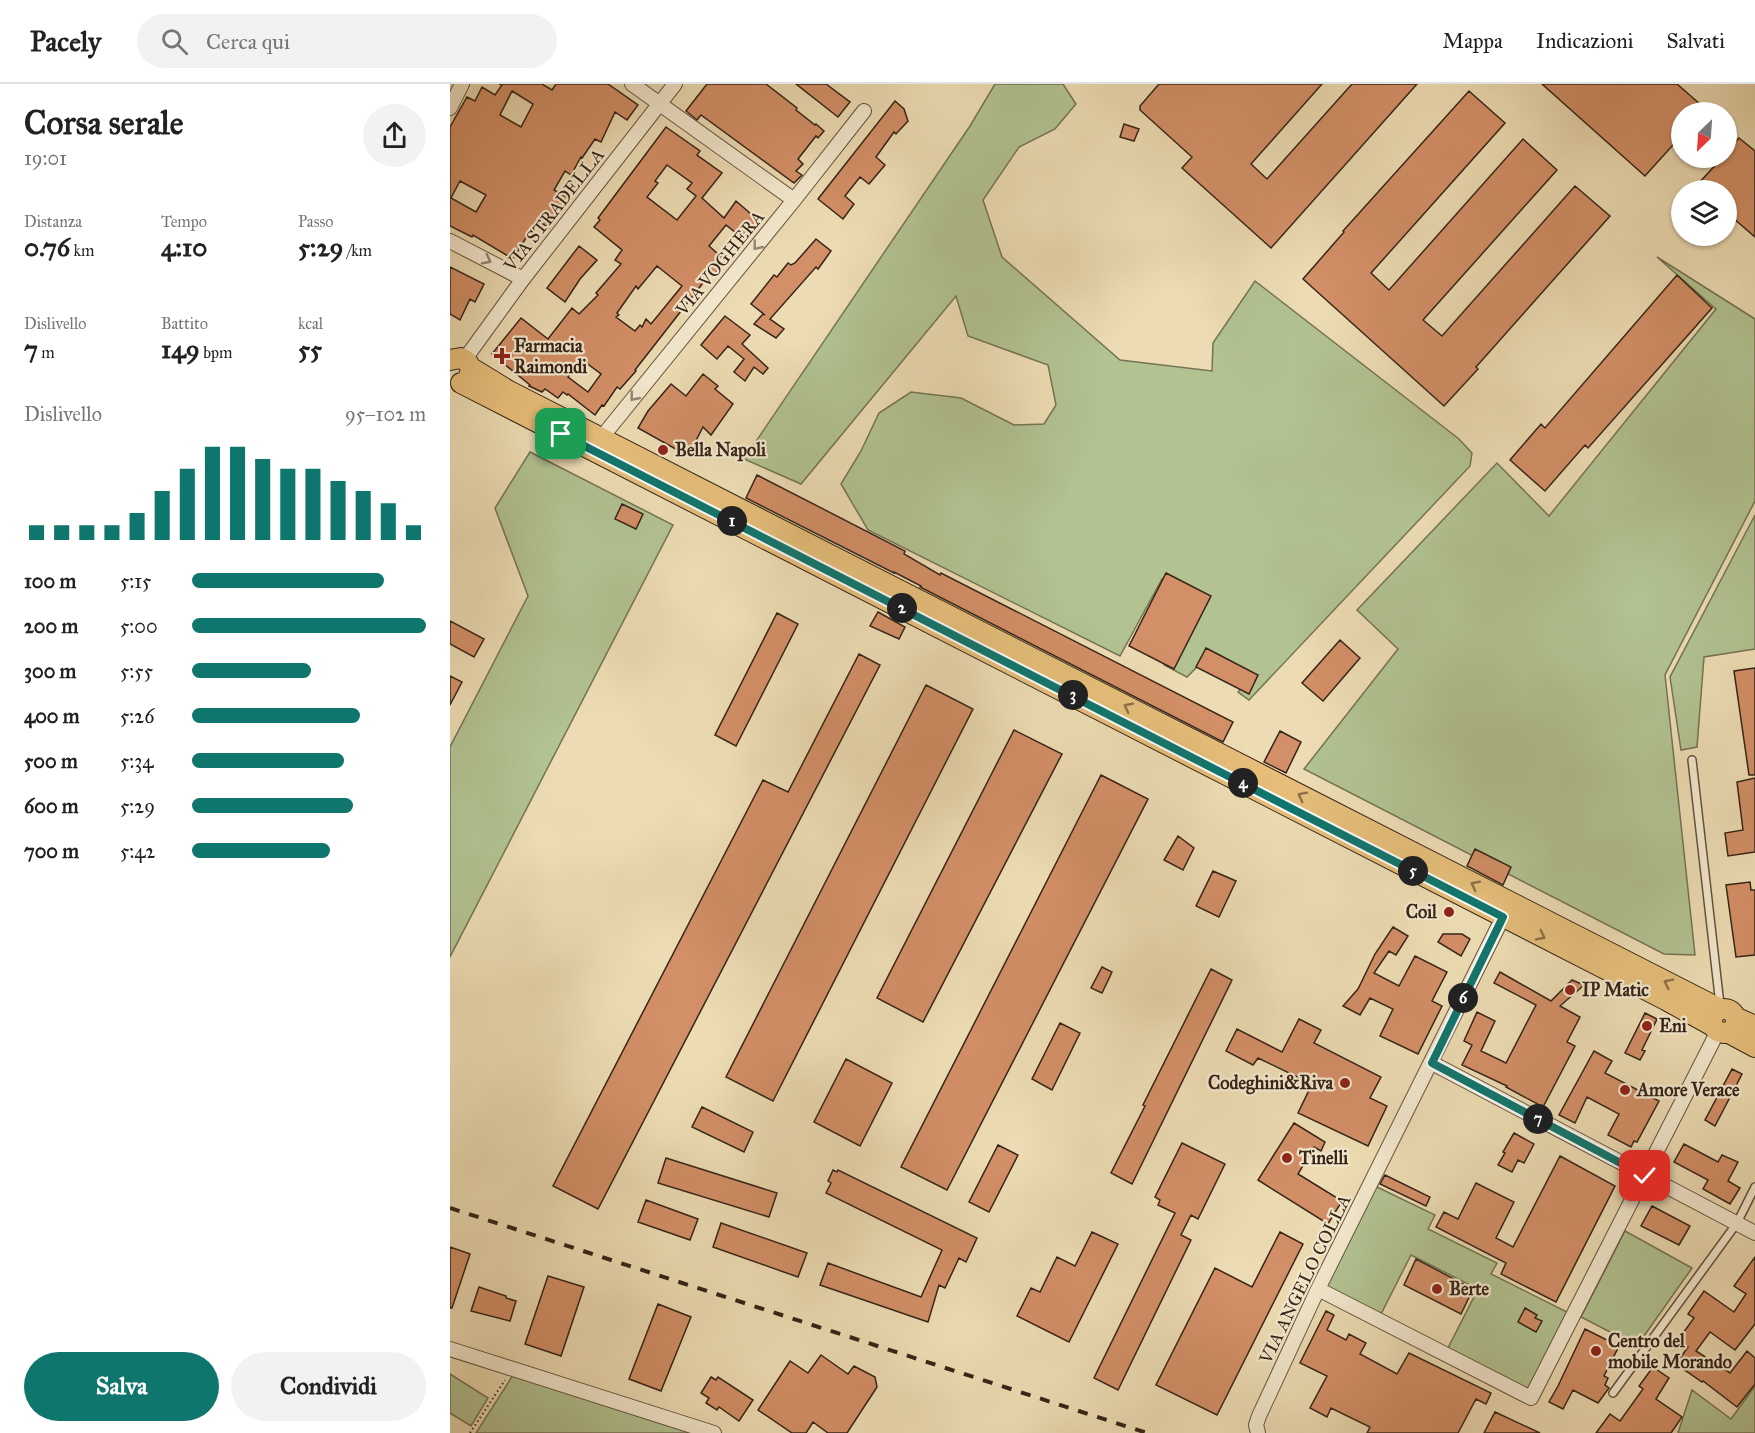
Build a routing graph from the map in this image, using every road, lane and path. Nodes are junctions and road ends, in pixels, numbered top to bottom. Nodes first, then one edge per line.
1 (462, 84) edge
2 (632, 84) edge
3 (675, 84) edge
4 (659, 104) junction
5 (450, 108) edge
6 (864, 111) dead end
7 (794, 200) junction
8 (450, 241) edge
9 (523, 279) junction
10 (457, 366) edge
11 (602, 437) junction
12 (1692, 760) dead end
13 (1503, 917) junction
14 (1723, 1023) junction
15 (1755, 1026) edge
16 (1755, 1047) edge
17 (1432, 1063) junction
18 (1645, 1176) junction
19 (1755, 1187) edge
20 (1737, 1223) junction
21 (1755, 1233) edge
22 (1318, 1289) junction
23 (450, 1349) edge
24 (512, 1369) junction
25 (1612, 1392) dead end
26 (470, 1433) edge
27 (714, 1433) edge
28 (1258, 1433) edge

1 - 5 street
2 - 4 street
3 - 4 street, VIA STRADELLA
4 - 7 street
4 - 9 street, VIA STRADELLA
6 - 7 street, VIA VOGHERA
7 -> 11 street, VIA VOGHERA
8 -> 9 street
9 - 10 street, VIA STRADELLA
10 - 11 main road
10 - 13 main road
14 -> 11 main road
12 - 14 lane
13 -> 14 main road
13 - 17 street, VIA ANGELO COLLA
14 - 15 main road
14 - 16 main road
14 - 18 street
17 - 18 street
17 - 22 street, VIA ANGELO COLLA
18 - 20 street
18 - 22 street
19 - 20 lane
20 - 21 street
20 - 25 lane
22 - 28 street, VIA ANGELO COLLA
23 - 24 street
24 - 26 path
24 - 27 street

